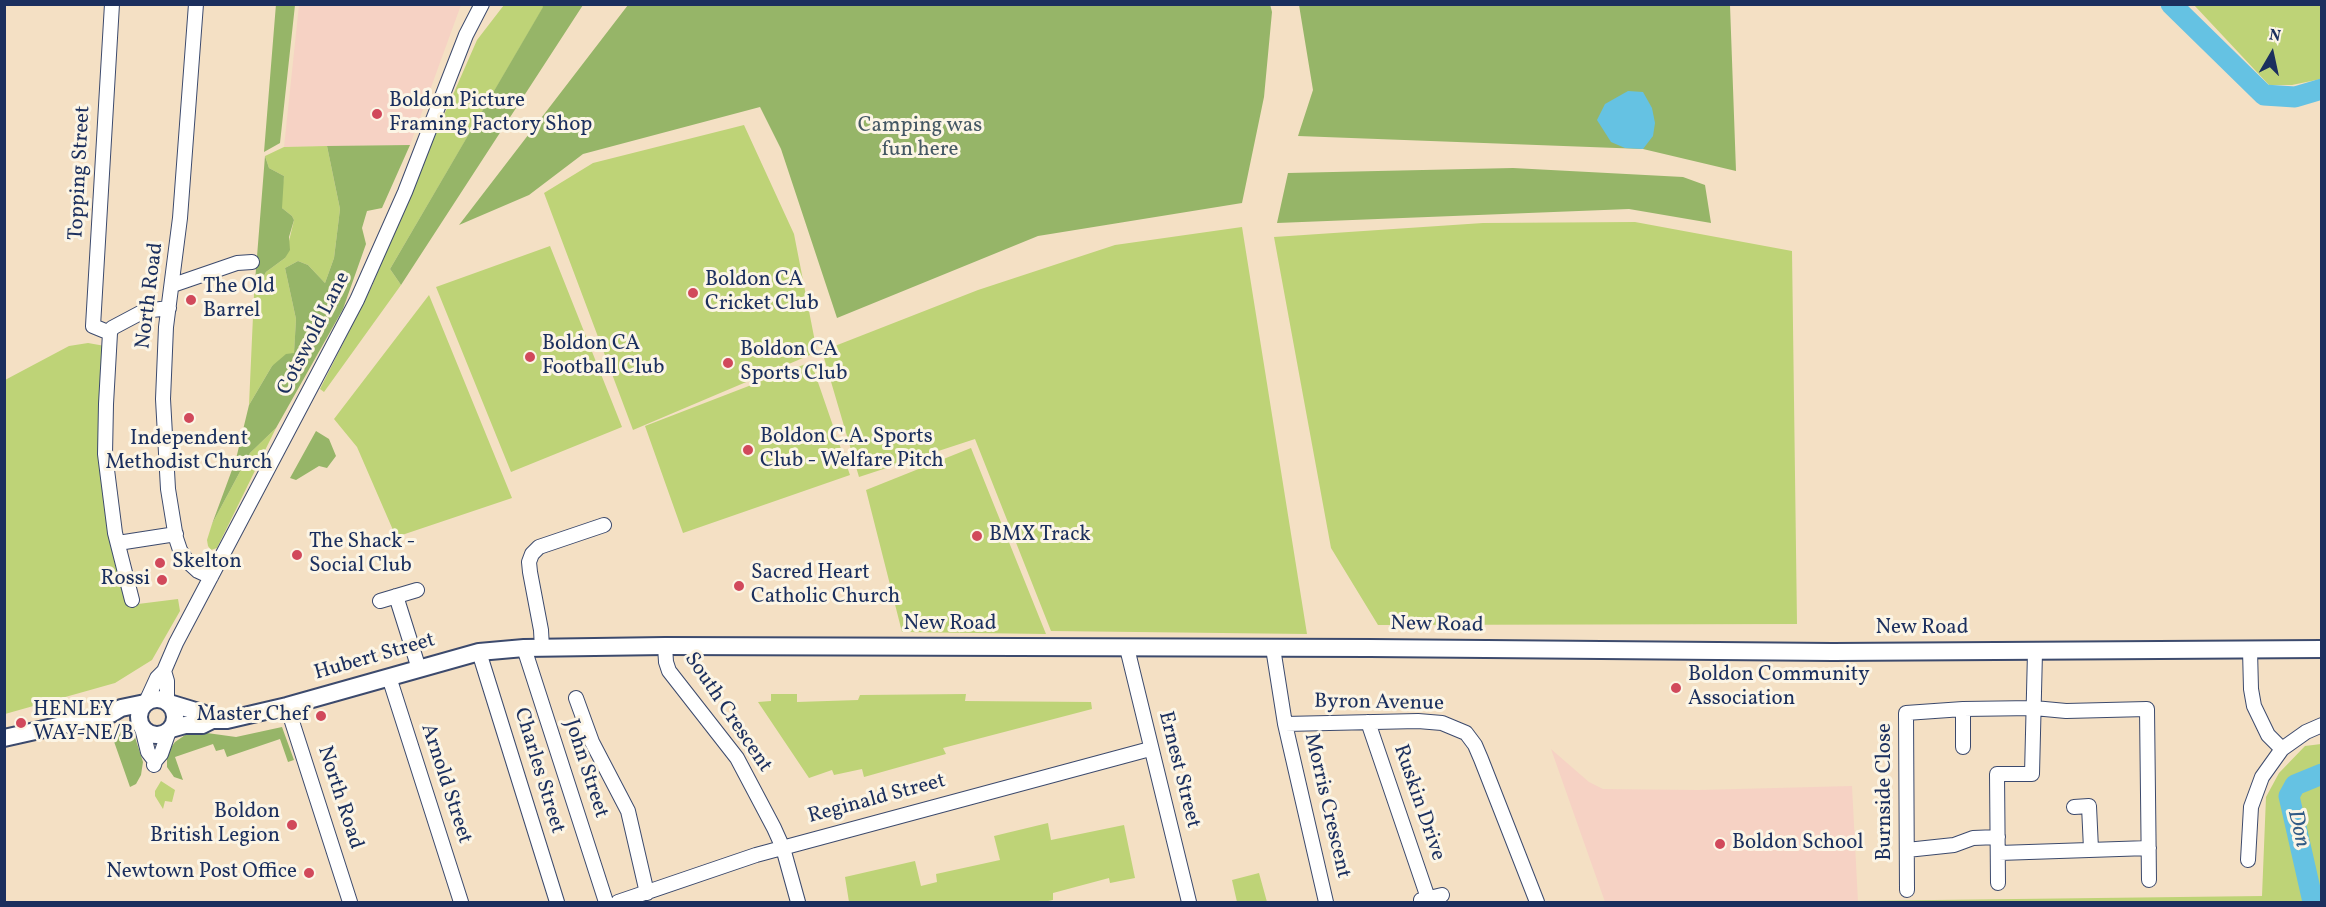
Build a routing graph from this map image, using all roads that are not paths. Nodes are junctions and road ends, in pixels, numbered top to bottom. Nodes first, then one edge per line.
1 (112, 4) edge
2 (196, 4) edge
3 (482, 4) edge
4 (252, 262) dead end
5 (172, 285) junction
6 (169, 308) junction
7 (110, 333) junction
8 (604, 525) dead end
9 (176, 534) junction
10 (118, 543) junction
11 (211, 577) junction
12 (417, 590) dead end
13 (396, 596) junction
14 (132, 600) dead end
15 (380, 601) dead end
16 (665, 646) junction
17 (524, 648) junction
18 (547, 648) junction
19 (1127, 648) junction
20 (1273, 648) junction
21 (2322, 649) edge
22 (2250, 650) junction
23 (479, 652) junction
24 (2035, 652) junction
25 (419, 669) junction
26 (164, 671) junction
27 (389, 677) junction
28 (576, 698) dead end
29 (145, 703) junction
30 (168, 703) junction
31 (287, 706) junction
32 (2034, 708) junction
33 (1963, 709) junction
34 (111, 714) junction
35 (212, 720) junction
36 (1368, 722) junction
37 (1285, 724) junction
38 (2322, 725) edge
39 (141, 726) junction
40 (170, 730) junction
41 (4, 738) edge
42 (1963, 747) dead end
43 (1150, 749) junction
44 (2282, 749) junction
45 (2074, 807) dead end
46 (1998, 837) junction
47 (783, 848) junction
48 (2149, 848) junction
49 (2091, 849) junction
50 (1907, 850) junction
51 (1999, 854) junction
52 (2248, 860) dead end
53 (2149, 880) dead end
54 (1998, 883) dead end
55 (1907, 890) dead end
56 (647, 893) junction
57 (1430, 898) dead end
58 (350, 903) edge
59 (461, 903) edge
60 (557, 903) edge
61 (606, 903) edge
62 (618, 903) edge
63 (798, 903) edge
64 (1188, 903) edge
65 (1326, 903) edge
66 (1537, 903) edge

1 - 7 street, Topping Street
2 - 5 street, North Road
3 - 11 street, Cotswold Lane
4 - 5 street
5 - 6 street, North Road
6 - 7 street
6 - 9 street, North Road
7 - 10 street
8 - 18 street
9 - 10 street
9 - 11 street, North Road
10 - 14 street
11 - 26 street, Cotswold Lane
12 - 13 street
13 - 15 street
13 - 25 street
16 - 18 main road, New Road
16 - 19 main road, New Road
16 - 47 street, South Crescent
17 - 18 main road, Hubert Street
17 - 23 main road, Hubert Street
17 - 61 street, John Street
19 - 20 main road, New Road
19 - 43 street, Ernest Street
20 - 24 main road, New Road
20 - 37 street, Morris Crescent
21 - 22 main road, New Road
22 - 24 main road, New Road
22 - 44 street
23 - 25 main road, Hubert Street
23 - 60 street, Charles Street
24 - 32 street
25 - 27 main road, Hubert Street
26 - 29 street, Cotswold Lane
26 - 30 street, Cotswold Lane
27 - 31 main road, Hubert Street
27 - 59 street, Arnold Street
28 - 56 street
29 - 30 main road
29 - 34 main road
29 - 39 main road
30 - 35 main road
30 - 40 main road
31 - 35 main road, Hubert Street
31 - 58 street, North Road
32 - 33 street, Burnside Close
32 - 46 street
32 - 48 street, Burnside Close
33 - 42 street
33 - 50 street, Burnside Close
34 - 39 main road
34 - 41 main road
35 - 40 main road, Hubert Street
36 - 37 street, Byron Avenue
36 - 57 street, Ruskin Drive
36 - 66 street, Byron Avenue
37 - 65 street, Morris Crescent
38 - 44 street
39 - 40 main road
39 - 40 street
43 - 47 street, Reginald Street
43 - 64 street, Ernest Street
44 - 52 street
45 - 49 street
46 - 50 street
46 - 51 street
47 - 56 street, Reginald Street
47 - 63 street, South Crescent
48 - 49 street
48 - 53 street
49 - 51 street
50 - 55 street, Burnside Close
51 - 54 street
56 - 62 street, Reginald Street

